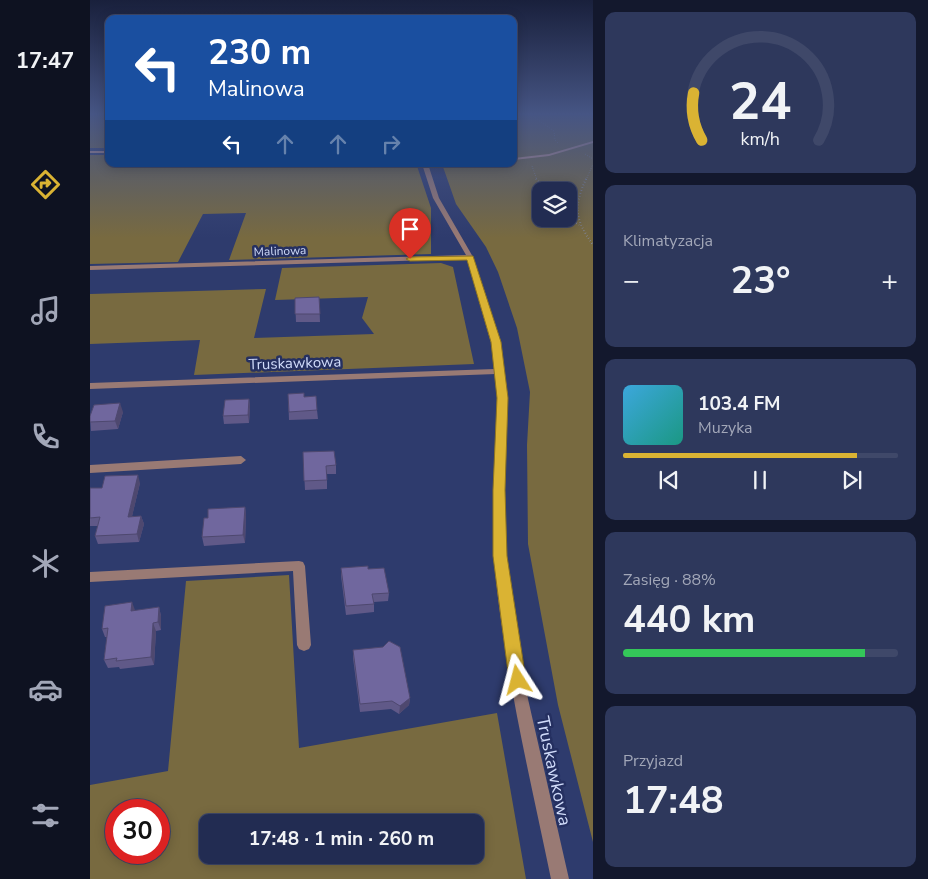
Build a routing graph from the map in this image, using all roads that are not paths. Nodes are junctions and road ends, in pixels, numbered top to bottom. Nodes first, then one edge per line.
1 (535, 156) edge
2 (517, 159) edge
3 (426, 167) edge
4 (470, 258) junction
5 (90, 268) edge
6 (501, 371) junction
7 (90, 386) edge
8 (241, 460) dead end
9 (90, 469) edge
10 (90, 577) edge
11 (304, 645) dead end
12 (560, 879) edge

1 - 2 street
3 - 4 street, Truskawkowa
4 - 5 street, Malinowa
4 - 6 street, Truskawkowa
6 - 7 street, Truskawkowa
6 - 12 street, Truskawkowa
8 - 9 street
10 - 11 street

